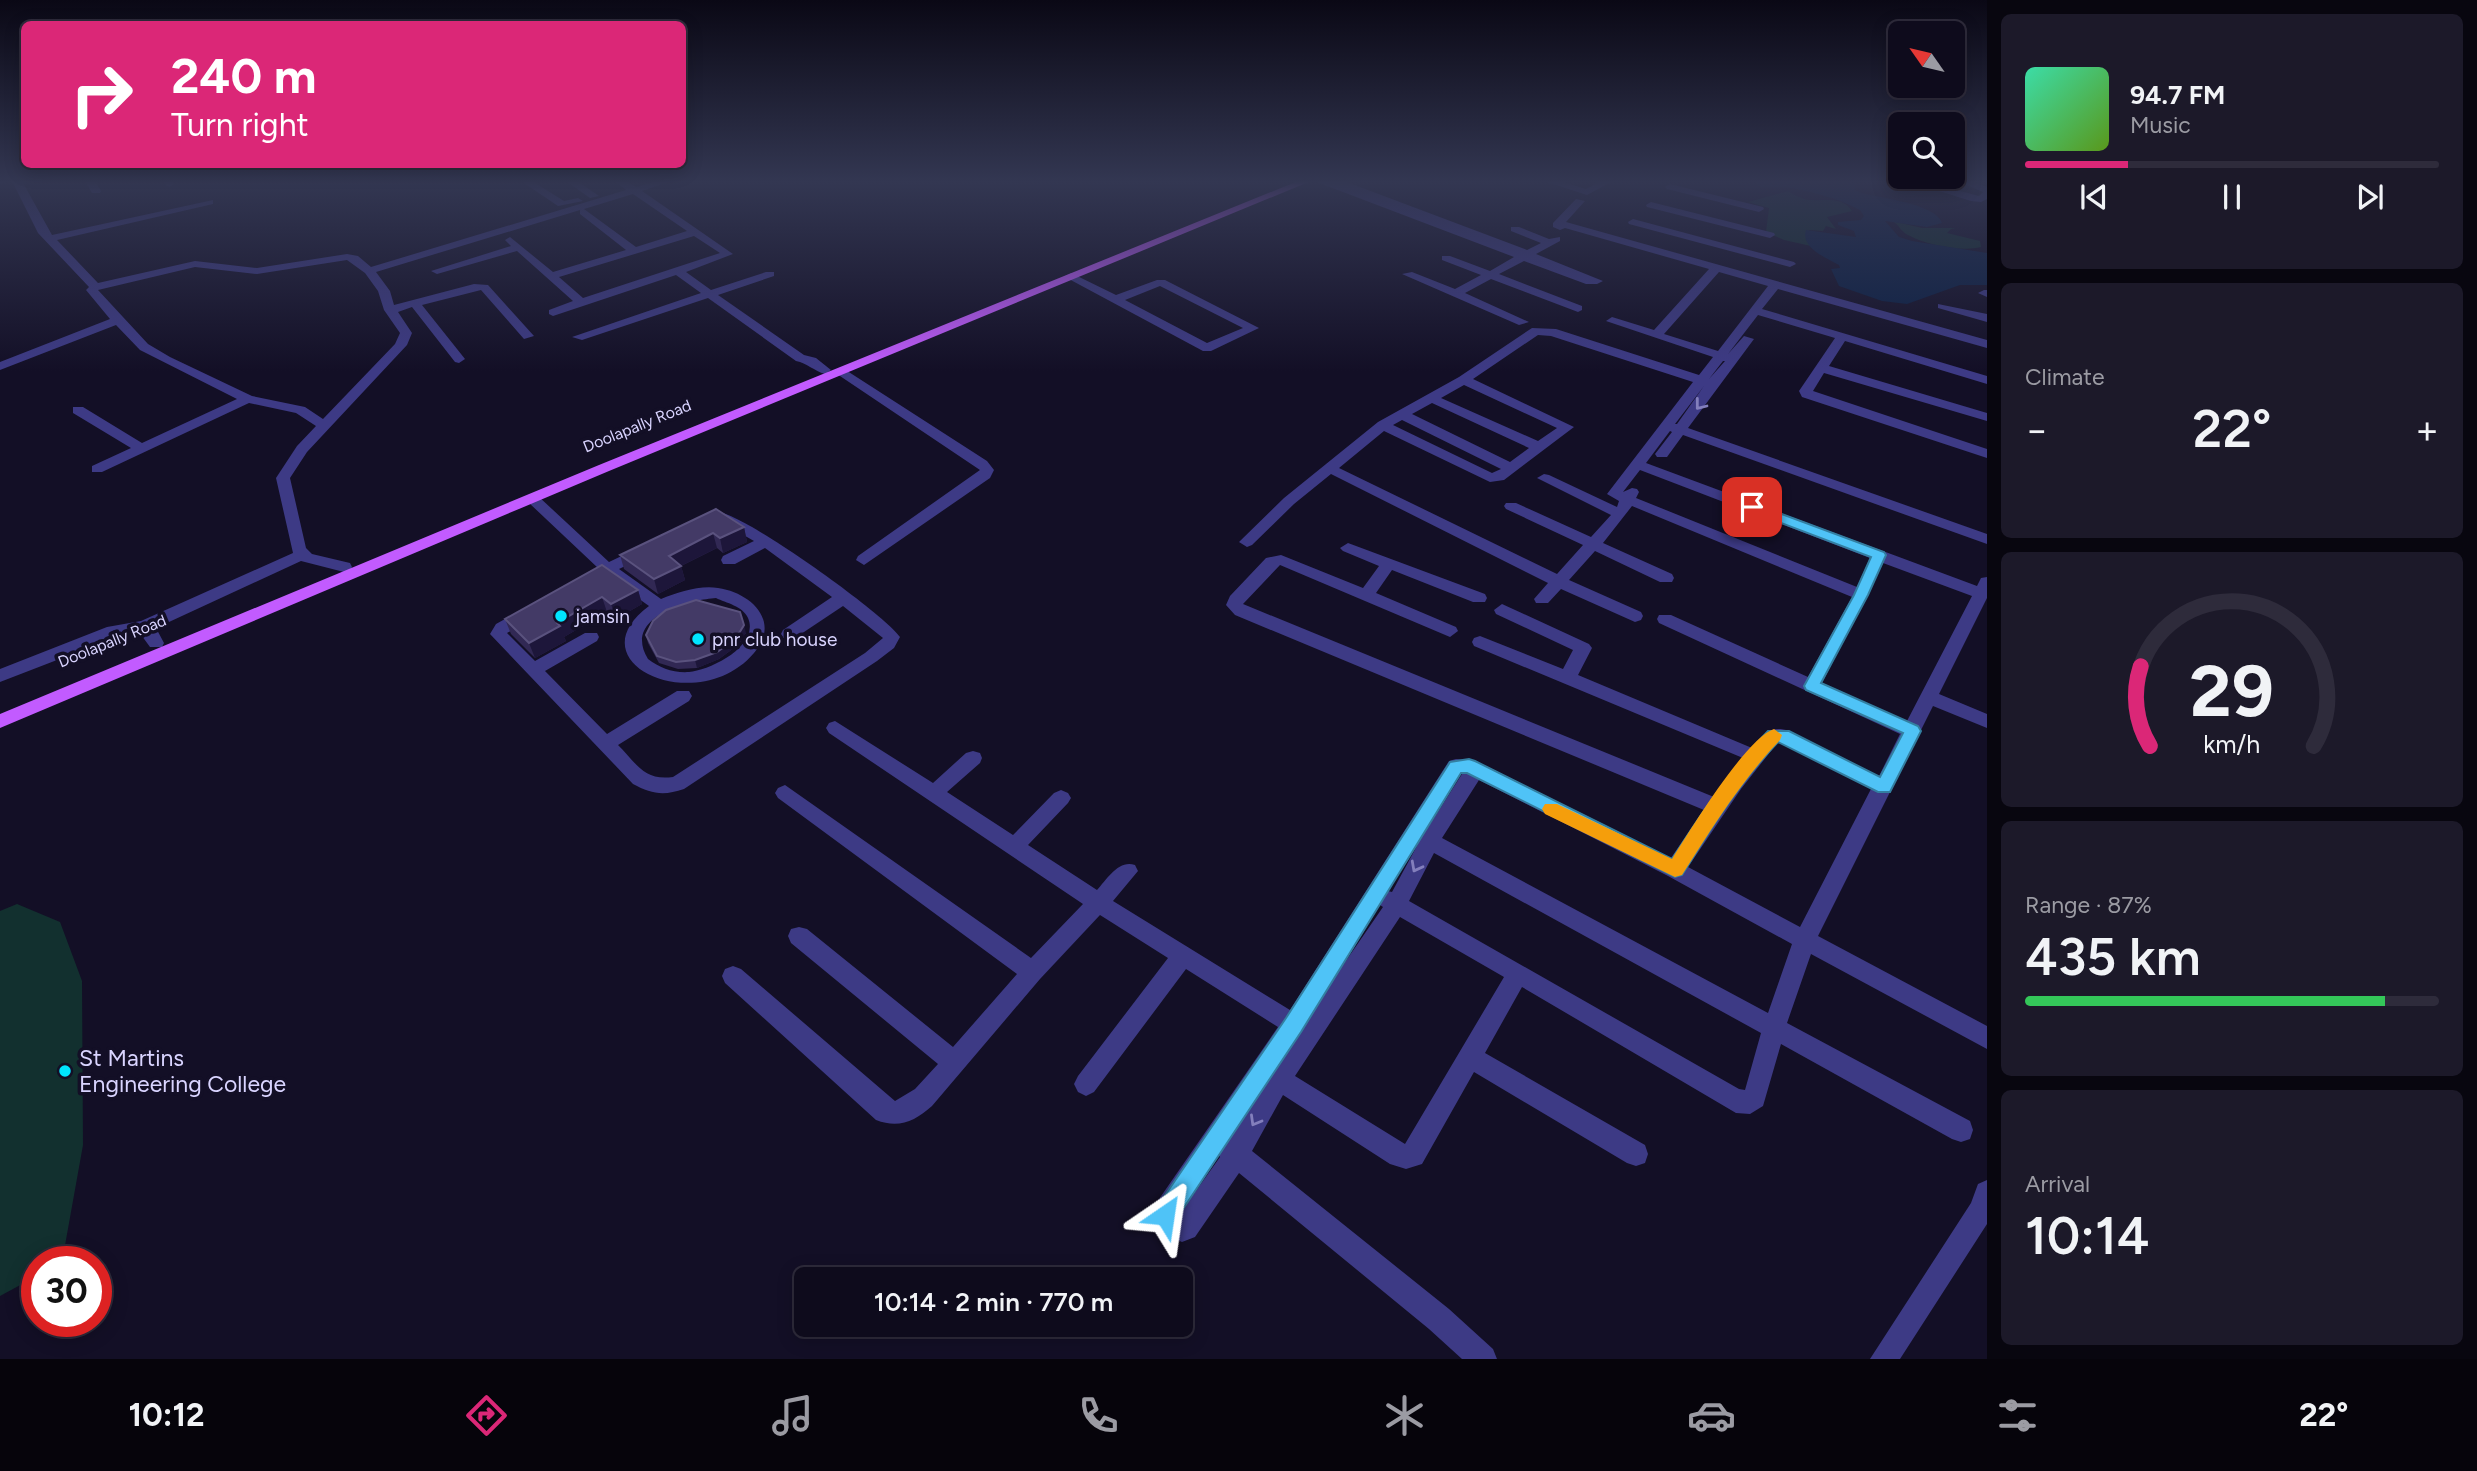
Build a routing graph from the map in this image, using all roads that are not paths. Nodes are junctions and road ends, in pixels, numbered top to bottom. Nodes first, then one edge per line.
1 (54, 244) edge
2 (449, 244) edge
3 (512, 244) edge
4 (513, 244) edge
5 (626, 244) edge
6 (656, 244) edge
7 (714, 244) edge
8 (1139, 244) edge
9 (1152, 244) edge
10 (1496, 244) edge
11 (1547, 244) edge
12 (1631, 244) edge
13 (1717, 244) edge
14 (635, 251) junction
15 (1527, 256) junction
16 (1446, 258) dead end
17 (1790, 264) dead end
18 (1715, 269) junction
19 (369, 271) junction
20 (437, 271) dead end
21 (678, 272) junction
22 (770, 274) dead end
23 (1408, 274) dead end
24 (1490, 275) junction
25 (551, 276) junction
26 (1071, 276) junction
27 (96, 287) junction
28 (1779, 287) junction
29 (707, 293) junction
30 (1455, 294) junction
31 (1116, 299) junction
32 (581, 302) junction
33 (415, 303) junction
34 (1942, 306) dead end
35 (1578, 309) dead end
36 (390, 310) junction
37 (553, 312) dead end
38 (1761, 313) junction
39 (1987, 318) edge
40 (116, 321) junction
41 (1612, 321) dead end
42 (1522, 322) dead end
43 (1656, 335) junction
44 (528, 336) dead end
45 (578, 337) dead end
46 (1841, 338) junction
47 (1987, 346) edge
48 (1727, 358) junction
49 (459, 359) dead end
50 (0, 366) edge
51 (1822, 368) junction
52 (841, 371) junction
53 (820, 372) junction
54 (1464, 380) junction
55 (1701, 380) junction
56 (1987, 380) edge
57 (1716, 386) junction
58 (248, 399) junction
59 (1433, 399) junction
60 (79, 410) dead end
61 (1403, 415) junction
62 (1987, 417) edge
63 (323, 425) junction
64 (1383, 425) junction
65 (1676, 426) junction
66 (1539, 447) junction
67 (141, 448) junction
68 (1987, 454) edge
69 (1777, 461) junction
70 (1329, 468) junction
71 (1511, 468) junction
72 (1644, 468) junction
73 (97, 469) dead end
74 (1544, 478) dead end
75 (565, 480) junction
76 (533, 499) junction
77 (1620, 503) junction
78 (1511, 506) dead end
79 (1987, 531) edge
80 (1987, 540) edge
81 (764, 542) junction
82 (1247, 542) dead end
83 (1593, 544) junction
84 (1348, 548) dead end
85 (303, 554) junction
86 (1879, 555) junction
87 (729, 560) dead end
88 (864, 560) dead end
89 (1389, 563) junction
90 (344, 567) junction
91 (608, 569) junction
92 (1666, 578) dead end
93 (1559, 582) junction
94 (1985, 588) edge
95 (1366, 594) junction
96 (1861, 595) junction
97 (844, 598) junction
98 (1479, 598) dead end
99 (1542, 599) dead end
100 (660, 606) junction
101 (1502, 610) dead end
102 (1635, 616) dead end
103 (1665, 619) dead end
104 (221, 622) junction
105 (144, 626) junction
106 (1450, 631) dead end
107 (789, 634) dead end
108 (592, 637) dead end
109 (1480, 642) dead end
110 (156, 643) junction
111 (532, 670) junction
112 (0, 676) edge
113 (1567, 679) junction
114 (1812, 686) junction
115 (682, 696) dead end
116 (1930, 698) junction
117 (0, 709) edge
118 (0, 721) edge
119 (1987, 721) edge
120 (835, 728) dead end
121 (1912, 731) junction
122 (606, 744) junction
123 (1750, 755) junction
124 (973, 758) dead end
125 (1884, 787) junction
126 (785, 793) dead end
127 (934, 793) junction
128 (1061, 798) dead end
129 (1716, 806) junction
130 (1421, 836) junction
131 (1014, 847) junction
132 (1675, 870) junction
133 (1128, 871) dead end
134 (1376, 893) junction
135 (1098, 902) junction
136 (1396, 905) junction
137 (799, 936) dead end
138 (1805, 939) junction
139 (1184, 954) junction
140 (1032, 972) junction
141 (1518, 973) junction
142 (733, 976) dead end
143 (1774, 1028) junction
144 (1302, 1030) junction
145 (1987, 1038) edge
146 (1470, 1057) junction
147 (954, 1063) junction
148 (1271, 1073) junction
149 (1086, 1084) dead end
150 (1961, 1130) dead end
151 (1216, 1138) junction
152 (1636, 1154) dead end
153 (1236, 1155) junction
154 (1987, 1193) edge
155 (1481, 1357) edge
156 (1884, 1359) edge

1 - 27 street
2 - 19 street
3 - 20 street
4 - 25 street
5 - 14 street
6 - 14 street
7 - 21 street
8 - 53 main road, Doolapally Road
9 - 26 main road, Doolapally Road
10 - 15 street
11 - 15 street
12 - 18 street
13 - 17 street
14 - 25 street
15 - 15 street
15 - 24 street
16 - 24 street
18 - 28 street
18 - 43 street
19 - 27 street
19 - 36 street
21 - 29 street
21 - 32 street
22 - 29 street
23 - 30 street
24 - 30 street
24 - 35 street
25 - 32 street
26 - 31 street
26 - 52 main road, Doolapally Road
27 - 40 street
28 - 38 street
28 - 47 street
29 - 45 street
29 - 53 street
30 - 42 street
31 - 31 street
32 - 37 street
33 - 36 street
33 - 44 street
33 - 49 street
34 - 39 street
36 - 63 street
38 - 46 street
38 - 48 street
40 - 50 street
40 - 58 street
41 - 43 street
43 - 48 street
46 - 51 street
46 - 56 street
48 - 55 street
48 - 57 street
51 - 62 street
51 - 68 street
52 - 75 main road, Doolapally Road
52 - 88 street
53 - 75 main road, Doolapally Road
54 - 55 street
54 - 59 street
54 - 66 street
55 - 57 street
55 - 65 street
57 -> 65 street
58 - 63 street
58 - 67 street
59 - 61 street
59 - 66 street
60 - 67 street
61 - 64 street
61 - 71 street
63 - 85 street
64 - 70 street
64 - 71 street
65 - 69 street
65 - 72 street
66 - 71 street
67 - 73 street
69 - 79 street
69 - 80 street
70 - 82 street
70 - 93 street
72 - 77 street
72 - 86 street
74 - 77 street
75 - 76 main road
75 - 90 main road, Doolapally Road
76 - 91 street
76 - 104 main road
77 - 83 street
77 - 96 street
78 - 83 street
81 - 87 street
81 - 91 street
81 - 97 street
83 - 92 street
83 - 93 street
84 - 89 street
85 - 90 street
85 - 105 street
86 - 94 street
86 - 96 street
89 - 95 street
89 - 98 street
90 - 104 main road, Doolapally Road
91 - 100 street
91 - 111 street
93 - 99 street
93 - 102 street
94 - 116 street
95 - 106 street
95 - 129 street
96 - 114 street
97 - 107 street
97 - 122 street
100 - 100 street
101 - 113 street
103 - 114 street
104 - 110 main road, Doolapally Road
104 - 118 main road
105 - 110 street
105 - 112 street
108 - 111 street
109 - 113 street
110 - 117 main road, Doolapally Road
111 - 122 street
113 - 123 street
114 - 121 street
115 - 122 street
116 - 119 street
116 - 121 street
120 - 127 street
121 - 125 street
123 - 125 street
123 - 129 street
124 - 127 street
125 - 138 street
126 - 140 street
127 - 131 street
128 - 131 street
129 - 132 street
130 - 132 street
130 - 134 street
130 -> 136 street
130 - 143 street
131 - 135 street
132 - 138 street
133 - 135 street
134 - 136 street
134 - 144 street
135 - 139 street
135 - 140 street
136 - 141 street
136 - 144 street
137 - 147 street
138 - 143 street
138 - 145 street
139 - 144 street
139 - 149 street
140 - 147 street
141 - 143 street
141 - 146 street
142 - 147 street
143 - 150 street
144 - 148 street
146 - 148 street
146 - 152 street
148 - 151 street
148 -> 153 street
151 - 153 street
151 - 153 street
153 - 155 street
154 - 156 street

